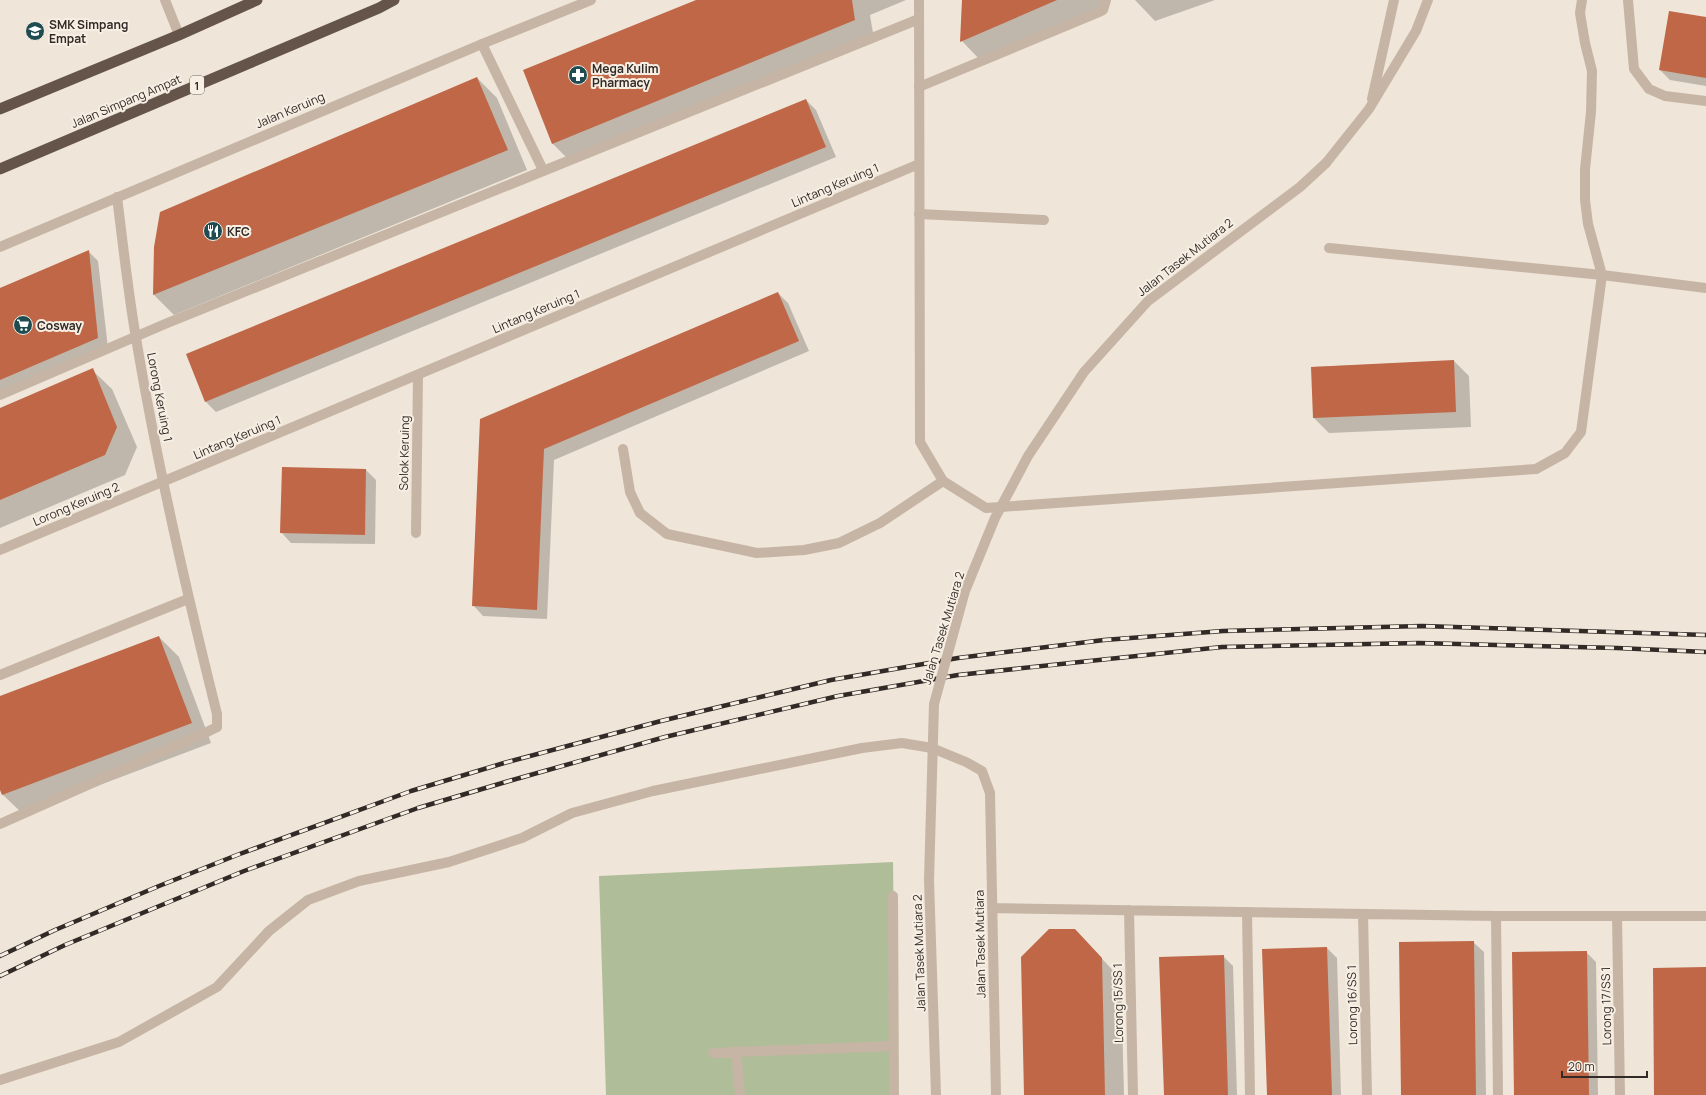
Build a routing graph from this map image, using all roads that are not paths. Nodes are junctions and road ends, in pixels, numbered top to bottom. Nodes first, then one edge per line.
1 (165, 0) edge
2 (257, 0) edge
3 (394, 0) edge
4 (591, 0) edge
5 (919, 0) edge
6 (1106, 0) edge
7 (1394, 0) edge
8 (1428, 0) edge
9 (1582, 0) edge
10 (1628, 0) edge
11 (919, 19) junction
12 (179, 35) junction
13 (482, 44) junction
14 (920, 87) junction
15 (1706, 101) edge
16 (0, 108) edge
17 (1370, 109) junction
18 (919, 164) junction
19 (0, 169) edge
20 (543, 170) junction
21 (117, 197) junction
22 (919, 214) junction
23 (1044, 220) dead end
24 (0, 247) edge
25 (1329, 248) dead end
26 (1602, 275) junction
27 (1706, 288) edge
28 (136, 338) junction
29 (418, 375) junction
30 (0, 395) edge
31 (623, 449) dead end
32 (943, 481) junction
33 (163, 482) junction
34 (416, 532) dead end
35 (0, 550) edge
36 (188, 599) junction
37 (0, 675) edge
38 (0, 824) edge
39 (893, 896) dead end
40 (992, 908) junction
41 (1129, 910) junction
42 (1247, 912) junction
43 (1363, 914) junction
44 (1496, 916) junction
45 (1706, 916) edge
46 (1618, 917) junction
47 (893, 1046) junction
48 (736, 1052) junction
49 (713, 1053) dead end
50 (0, 1080) edge
51 (740, 1095) edge
52 (894, 1095) edge
53 (936, 1095) edge
54 (996, 1095) edge
55 (1133, 1095) edge
56 (1250, 1095) edge
57 (1367, 1095) edge
58 (1498, 1095) edge
59 (1620, 1095) edge

1 - 12 street
2 - 12 highway
3 - 19 highway, Jalan Simpang Ampat / 1
4 - 13 street, Jalan Keruing
5 - 11 street
6 - 14 street
7 - 17 street, Jalan Tasek Mutiara 2
8 - 17 street, Jalan Tasek Mutiara 2
9 - 26 street
10 - 15 street
11 - 14 street
11 - 20 street
12 - 16 highway
13 - 20 street
13 - 21 street, Jalan Keruing
14 - 18 street
17 - 53 street, Jalan Tasek Mutiara 2, bridge
18 - 22 street
18 - 29 street, Lintang Keruing 1
20 - 28 street
21 - 24 street, Jalan Keruing
21 - 28 street, Lorong Keruing 1
22 - 23 street
22 - 32 street
25 - 26 street
26 - 27 street
26 - 32 street
28 - 30 street
28 - 33 street, Lorong Keruing 1
29 - 33 street, Lintang Keruing 1
29 - 34 street, Solok Keruing
31 - 32 street
33 - 35 street, Lorong Keruing 2
33 - 36 street, Lorong Keruing 1
36 - 37 street
36 - 38 street, Lorong Keruing 1
39 - 47 street
40 - 41 street
40 - 50 street, Jalan Tasek Mutiara
40 - 54 street, Jalan Tasek Mutiara
41 - 42 street
41 - 55 street, Lorong 15/SS 1
42 - 43 street
42 - 56 street
43 - 44 street
43 - 57 street, Lorong 16/SS 1
44 - 46 street
44 - 58 street
45 - 46 street
46 - 59 street, Lorong 17/SS 1
47 - 48 street
47 - 52 street
48 - 49 street
48 - 51 street

